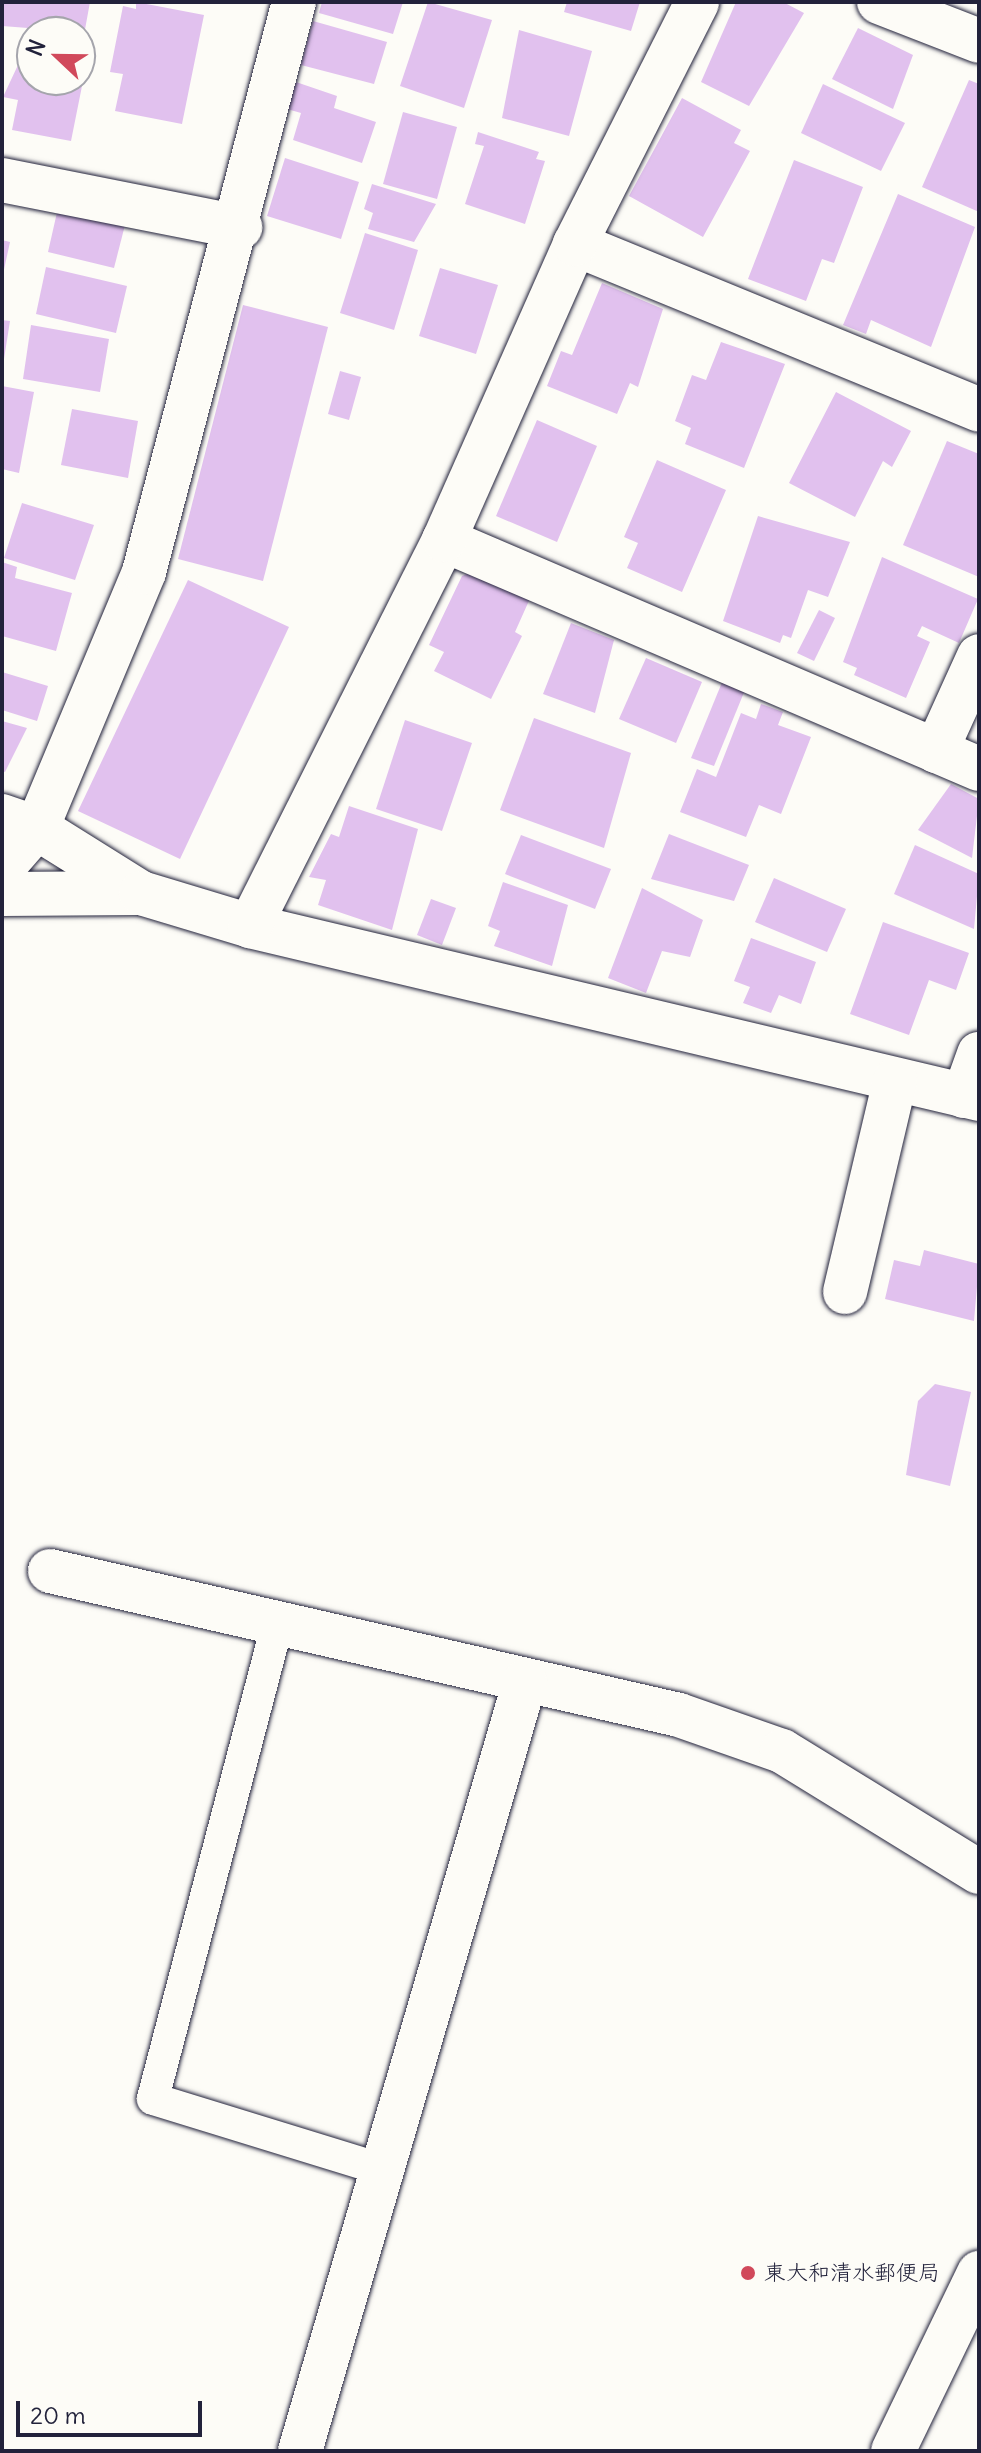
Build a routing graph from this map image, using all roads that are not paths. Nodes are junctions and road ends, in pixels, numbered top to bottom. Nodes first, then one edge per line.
1 (294, 2) edge
2 (697, 2) edge
3 (879, 2) edge
4 (979, 41) edge
5 (2, 180) edge
6 (240, 227) junction
7 (575, 244) junction
8 (979, 410) edge
9 (444, 540) junction
10 (979, 656) edge
11 (936, 751) junction
12 (979, 769) edge
13 (20, 822) edge
14 (2, 868) edge
15 (141, 893) junction
16 (2, 894) edge
17 (250, 926) junction
18 (979, 1054) edge
19 (895, 1080) junction
20 (971, 1098) edge
21 (845, 1292) dead end
22 (50, 1571) dead end
23 (279, 1618) junction
24 (525, 1681) junction
25 (979, 1872) edge
26 (377, 2168) junction
27 (979, 2273) edge
28 (300, 2451) edge
29 (893, 2451) edge

1 - 6 street
2 - 7 street
3 - 4 street
5 - 6 street
6 - 13 street
7 - 8 street
7 - 9 street
9 - 11 street
9 - 17 street
10 - 11 street
11 - 12 street
13 - 14 street
13 - 15 street
15 - 16 street
15 - 17 street
17 - 19 street
18 - 20 street
19 - 20 street
19 - 21 street
22 - 23 street
23 - 24 street
23 - 26 lane
24 - 25 street
24 - 26 street
26 - 28 street
27 - 29 street

